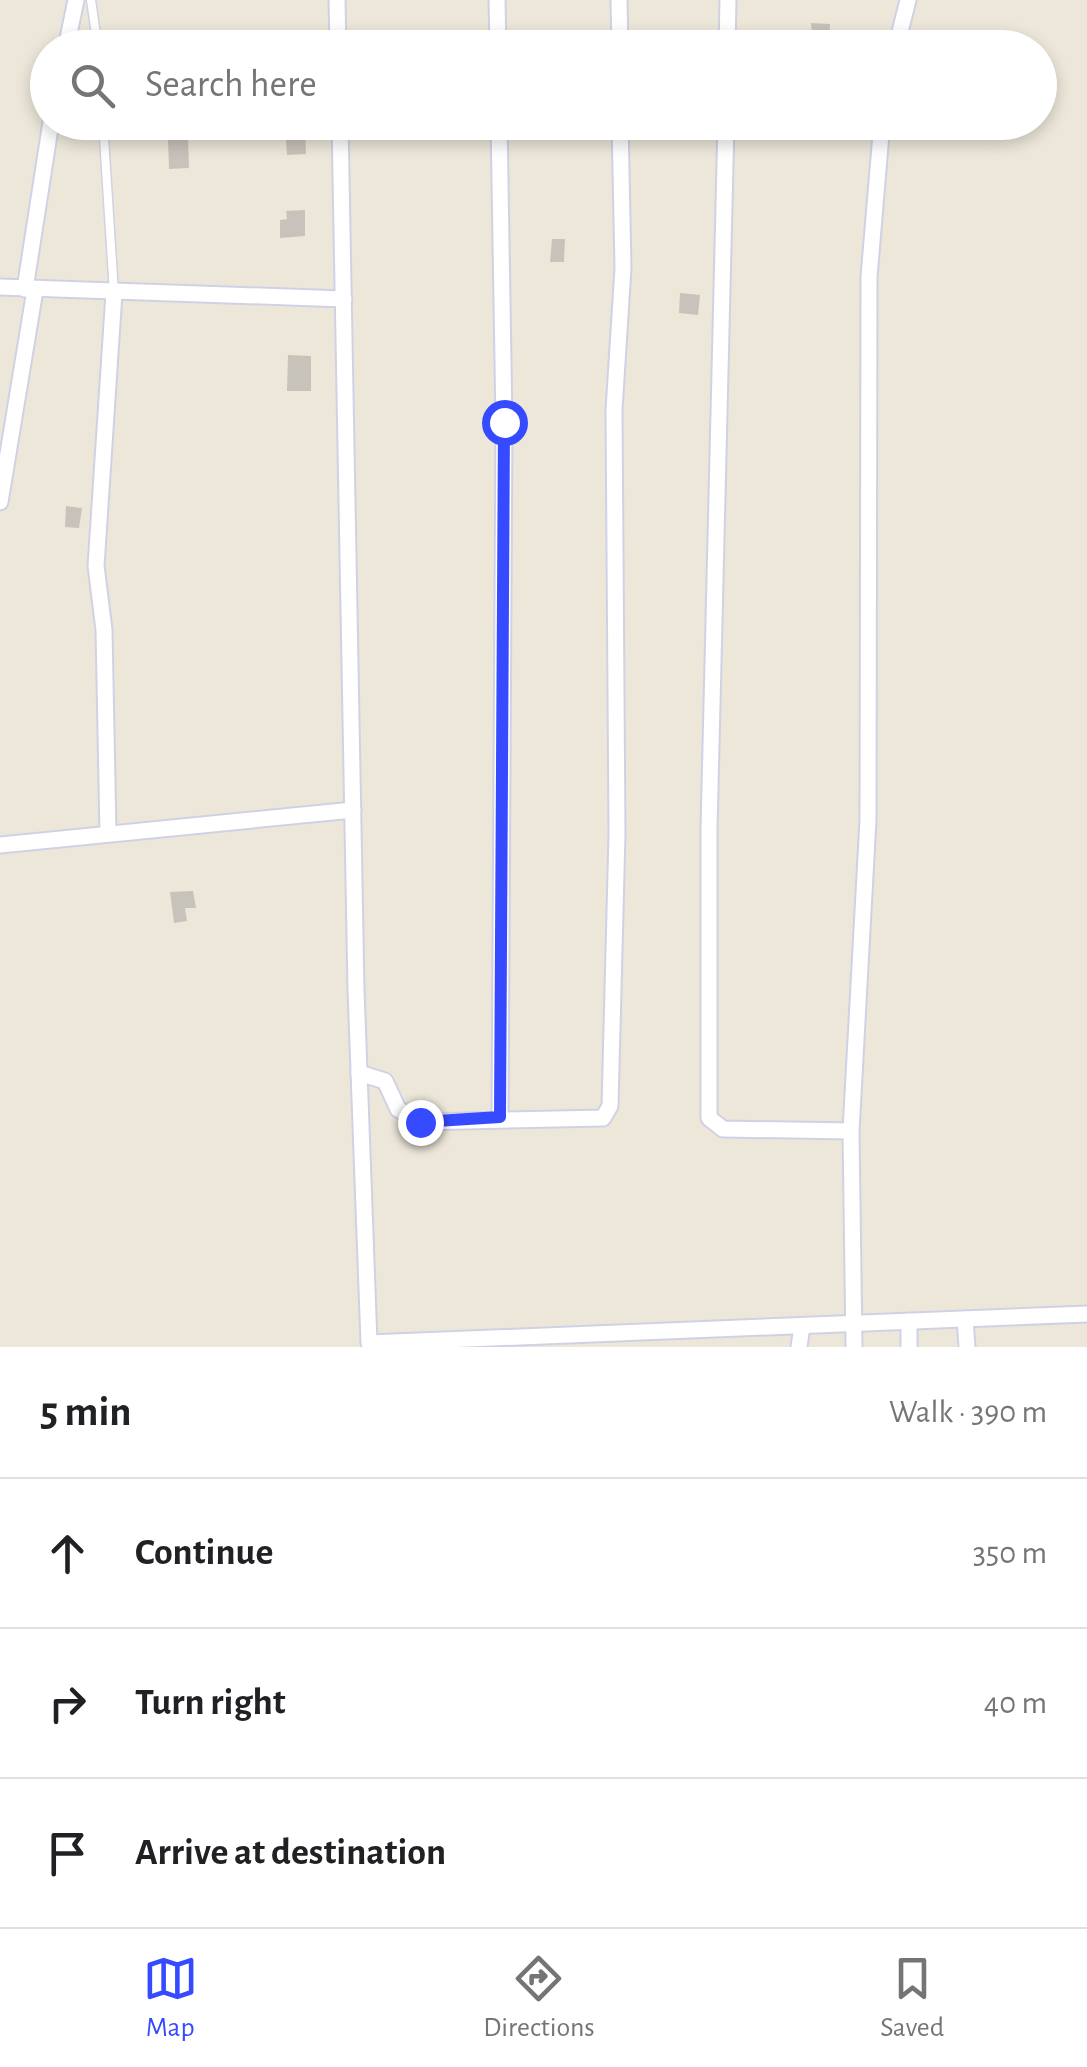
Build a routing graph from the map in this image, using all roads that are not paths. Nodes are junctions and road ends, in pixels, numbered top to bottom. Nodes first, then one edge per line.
1 (76, 0) edge
2 (90, 0) edge
3 (337, 0) edge
4 (497, 0) edge
5 (619, 0) edge
6 (728, 0) edge
7 (908, 0) edge
8 (70, 30) edge
9 (95, 30) edge
10 (338, 30) edge
11 (498, 30) edge
12 (620, 30) edge
13 (728, 30) edge
14 (900, 30) edge
15 (49, 140) edge
16 (104, 140) edge
17 (340, 140) edge
18 (499, 140) edge
19 (620, 140) edge
20 (726, 140) edge
21 (880, 140) edge
22 (0, 287) edge
23 (30, 290) junction
24 (114, 293) junction
25 (344, 298) junction
26 (0, 502) edge
27 (353, 810) junction
28 (108, 834) junction
29 (0, 845) edge
30 (359, 1073) junction
31 (500, 1117) junction
32 (851, 1131) junction
33 (1087, 1314) edge
34 (965, 1319) junction
35 (910, 1322) junction
36 (856, 1324) junction
37 (802, 1326) junction
38 (369, 1345) edge
39 (799, 1347) edge
40 (854, 1347) edge
41 (909, 1347) edge
42 (967, 1347) edge

1 - 8 street
2 - 9 lane
3 - 10 street
4 - 11 street
5 - 12 street
6 - 13 street
7 - 14 street
15 - 23 street
16 - 24 lane
17 - 25 street
18 - 31 street
19 - 31 street
20 - 32 street
21 - 32 street
22 - 23 street
23 - 24 street
23 - 26 street
24 - 25 street
24 - 28 street
25 - 27 street
27 - 28 street
27 - 30 street
28 - 29 street
30 - 31 street
30 - 38 street
32 - 36 street
33 - 34 street
34 - 35 street
34 - 42 street
35 - 36 street
35 - 41 street
36 - 37 street
36 - 40 street
37 - 38 street
37 - 39 street

